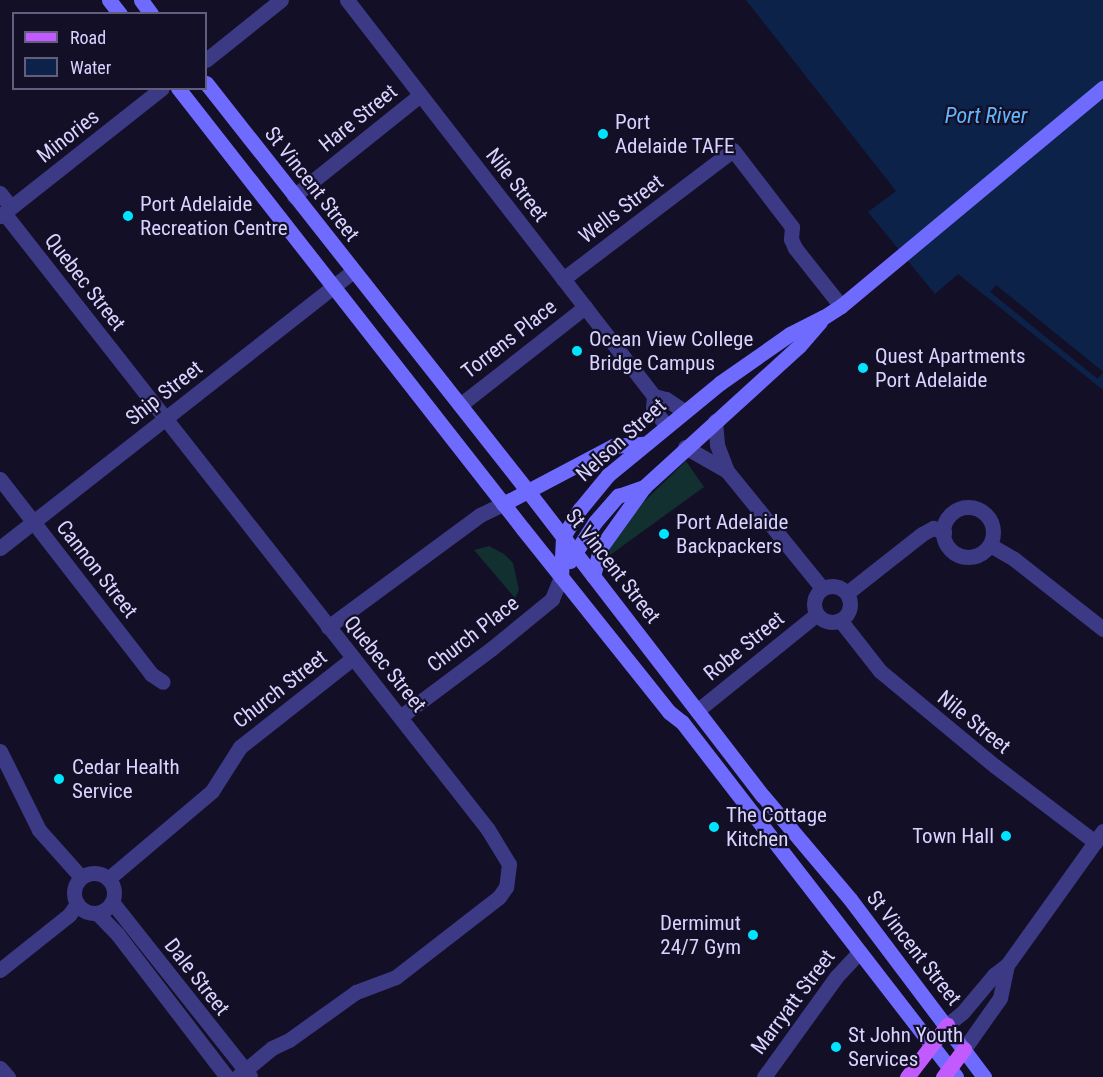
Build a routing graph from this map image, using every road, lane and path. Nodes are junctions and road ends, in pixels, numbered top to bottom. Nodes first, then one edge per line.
1 (109, 0) edge
2 (281, 0) edge
3 (347, 0) edge
4 (118, 12) edge
5 (207, 59) edge
6 (207, 84) edge
7 (1103, 87) edge
8 (159, 90) edge
9 (180, 90) edge
10 (420, 95) junction
11 (0, 193) edge
12 (294, 196) junction
13 (5, 212) edge
14 (353, 271) junction
15 (563, 279) junction
16 (333, 288) junction
17 (841, 306) junction
18 (585, 307) junction
19 (824, 317) junction
20 (654, 396) junction
21 (460, 405) junction
22 (684, 411) junction
23 (165, 419) junction
24 (715, 421) junction
25 (666, 425) junction
26 (644, 444) junction
27 (685, 447) junction
28 (727, 471) junction
29 (0, 479) edge
30 (644, 487) junction
31 (527, 490) junction
32 (503, 504) junction
33 (34, 522) junction
34 (944, 532) junction
35 (563, 537) junction
36 (990, 545) junction
37 (0, 548) edge
38 (574, 553) junction
39 (593, 576) junction
40 (561, 577) junction
41 (822, 588) junction
42 (847, 592) junction
43 (816, 614) junction
44 (840, 620) junction
45 (328, 627) junction
46 (1103, 629) edge
47 (353, 658) junction
48 (163, 682) dead end
49 (698, 710) junction
50 (400, 717) junction
51 (0, 752) edge
52 (1099, 837) edge
53 (81, 877) junction
54 (108, 879) junction
55 (112, 902) junction
56 (77, 904) junction
57 (97, 914) junction
58 (858, 953) junction
59 (1007, 965) junction
60 (0, 969) edge
61 (947, 1025) junction
62 (931, 1046) junction
63 (964, 1049) junction
64 (0, 1068) edge
65 (244, 1075) edge
66 (949, 1075) edge
67 (8, 1077) edge
68 (227, 1077) edge
69 (764, 1077) edge
70 (907, 1077) edge
71 (984, 1077) edge

1 - 4 main road
2 - 5 street
3 - 10 street, Nile Street
6 - 12 main road, St Vincent Street
7 - 17 main road, Nelson Street
8 - 13 street, Minories
9 - 16 main road
10 - 12 street, Hare Street
10 - 15 street, Nile Street
11 - 13 street, Quebec Street
12 - 14 main road, St Vincent Street
13 - 23 street, Quebec Street
14 - 16 street, Ship Street
14 - 21 main road, St Vincent Street
15 - 17 street, Wells Street
15 - 18 street, Nile Street
16 - 23 street, Ship Street
16 - 32 main road
17 - 19 main road, Nelson Street
18 - 20 street, Nile Street
18 - 21 street, Torrens Place
19 - 22 main road, Nelson Street
19 - 24 main road, Nelson Street
20 - 22 street, Nile Street
20 - 25 street, Nile Street
21 - 31 main road, St Vincent Street
22 - 25 main road, Nelson Street
23 - 33 street, Ship Street
23 - 45 street, Quebec Street
24 - 27 main road, Nelson Street
24 - 28 street
25 - 26 main road, Nelson Street
26 - 31 main road
26 - 35 main road, Nelson Street
27 - 28 street
27 - 30 main road, Nelson Street
28 - 41 street
29 - 33 street, Cannon Street
30 - 38 main road, Nelson Street
30 - 39 main road
31 - 32 main road
31 - 35 main road, St Vincent Street
32 - 40 main road
32 - 45 street
33 - 37 street, Ship Street
33 - 48 street, Cannon Street
34 - 36 street
34 - 36 street
34 - 42 street
35 - 38 main road, St Vincent Street
35 - 40 main road
36 - 46 street
38 - 39 main road, St Vincent Street
38 - 40 main road, Nelson Street
39 - 49 main road, St Vincent Street
40 - 50 street, Church Place
40 - 58 main road
41 - 42 street
41 - 43 street
42 - 44 street
43 - 44 street
43 - 49 street, Robe Street
44 - 52 street, Nile Street
45 - 47 street, Quebec Street
47 - 50 street, Quebec Street
47 - 54 street, Church Street
49 - 61 main road, St Vincent Street
50 - 65 street, Quebec Street
51 - 53 street
52 - 59 street
53 - 54 street
53 - 56 street
54 - 55 street
55 - 57 street
55 - 65 street, Dale Street
56 - 57 street
56 - 60 street
57 - 68 street, Dale Street
58 - 62 main road
58 - 69 street, Marryatt Street
59 - 61 street
59 - 63 street
61 - 62 main road
61 - 63 main road, St Vincent Street
62 - 66 main road
62 - 70 main road
63 - 66 main road
63 - 71 main road, St Vincent Street
64 - 67 street

